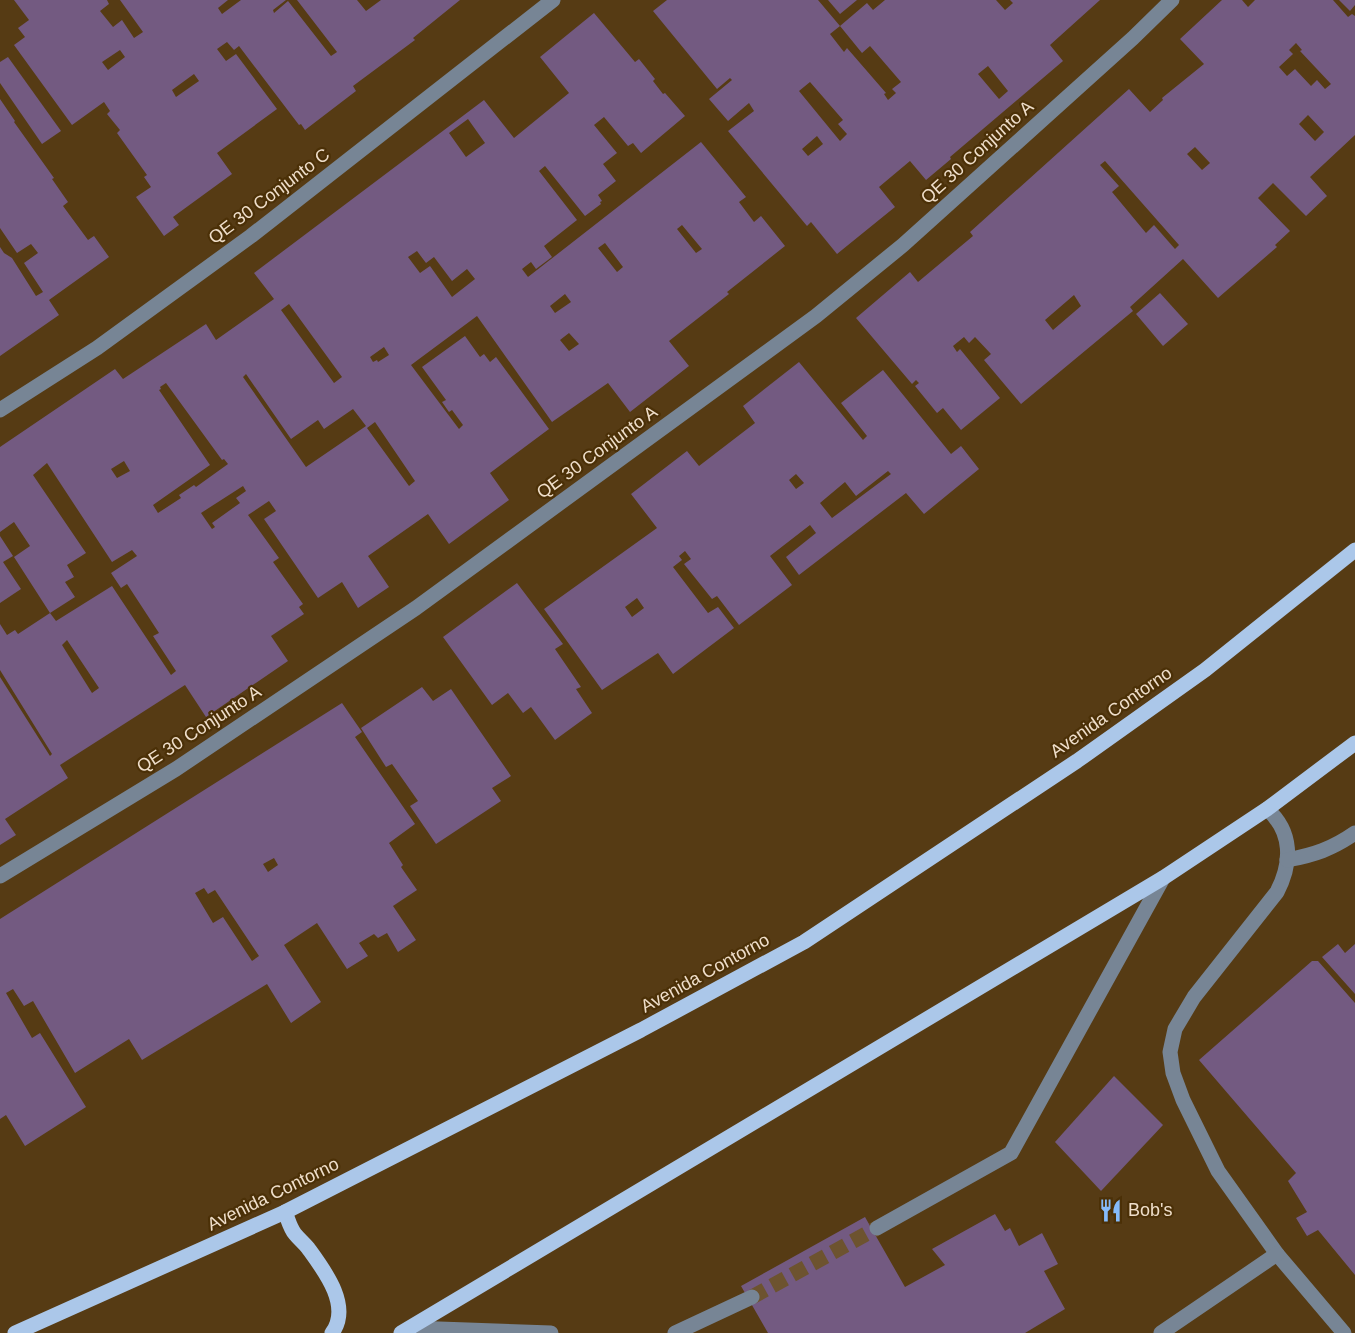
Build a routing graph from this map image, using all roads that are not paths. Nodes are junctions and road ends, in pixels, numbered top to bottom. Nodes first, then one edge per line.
1 (553, 0) edge
2 (1172, 0) edge
3 (0, 410) edge
4 (1355, 550) edge
5 (1355, 743) edge
6 (1267, 809) junction
7 (1355, 833) edge
8 (1287, 860) junction
9 (0, 876) edge
10 (1163, 878) junction
11 (285, 1212) junction
12 (877, 1228) tunnel mouth
13 (1277, 1254) junction
14 (752, 1297) tunnel mouth
15 (406, 1330) edge
16 (15, 1333) edge
17 (332, 1333) edge
18 (551, 1333) edge
19 (675, 1333) edge
20 (1161, 1333) edge
21 (1344, 1333) edge

1 - 3 street, QE 30 Conjunto C
2 - 9 street, QE 30 Conjunto A
4 - 11 main road, Avenida Contorno
5 - 6 main road
6 - 8 street
6 - 10 main road
7 - 8 street
8 - 13 street
10 - 12 street
10 - 15 main road
11 - 16 main road, Avenida Contorno
11 - 17 main road
13 - 20 street
13 - 21 street
14 - 19 street
15 - 18 street

